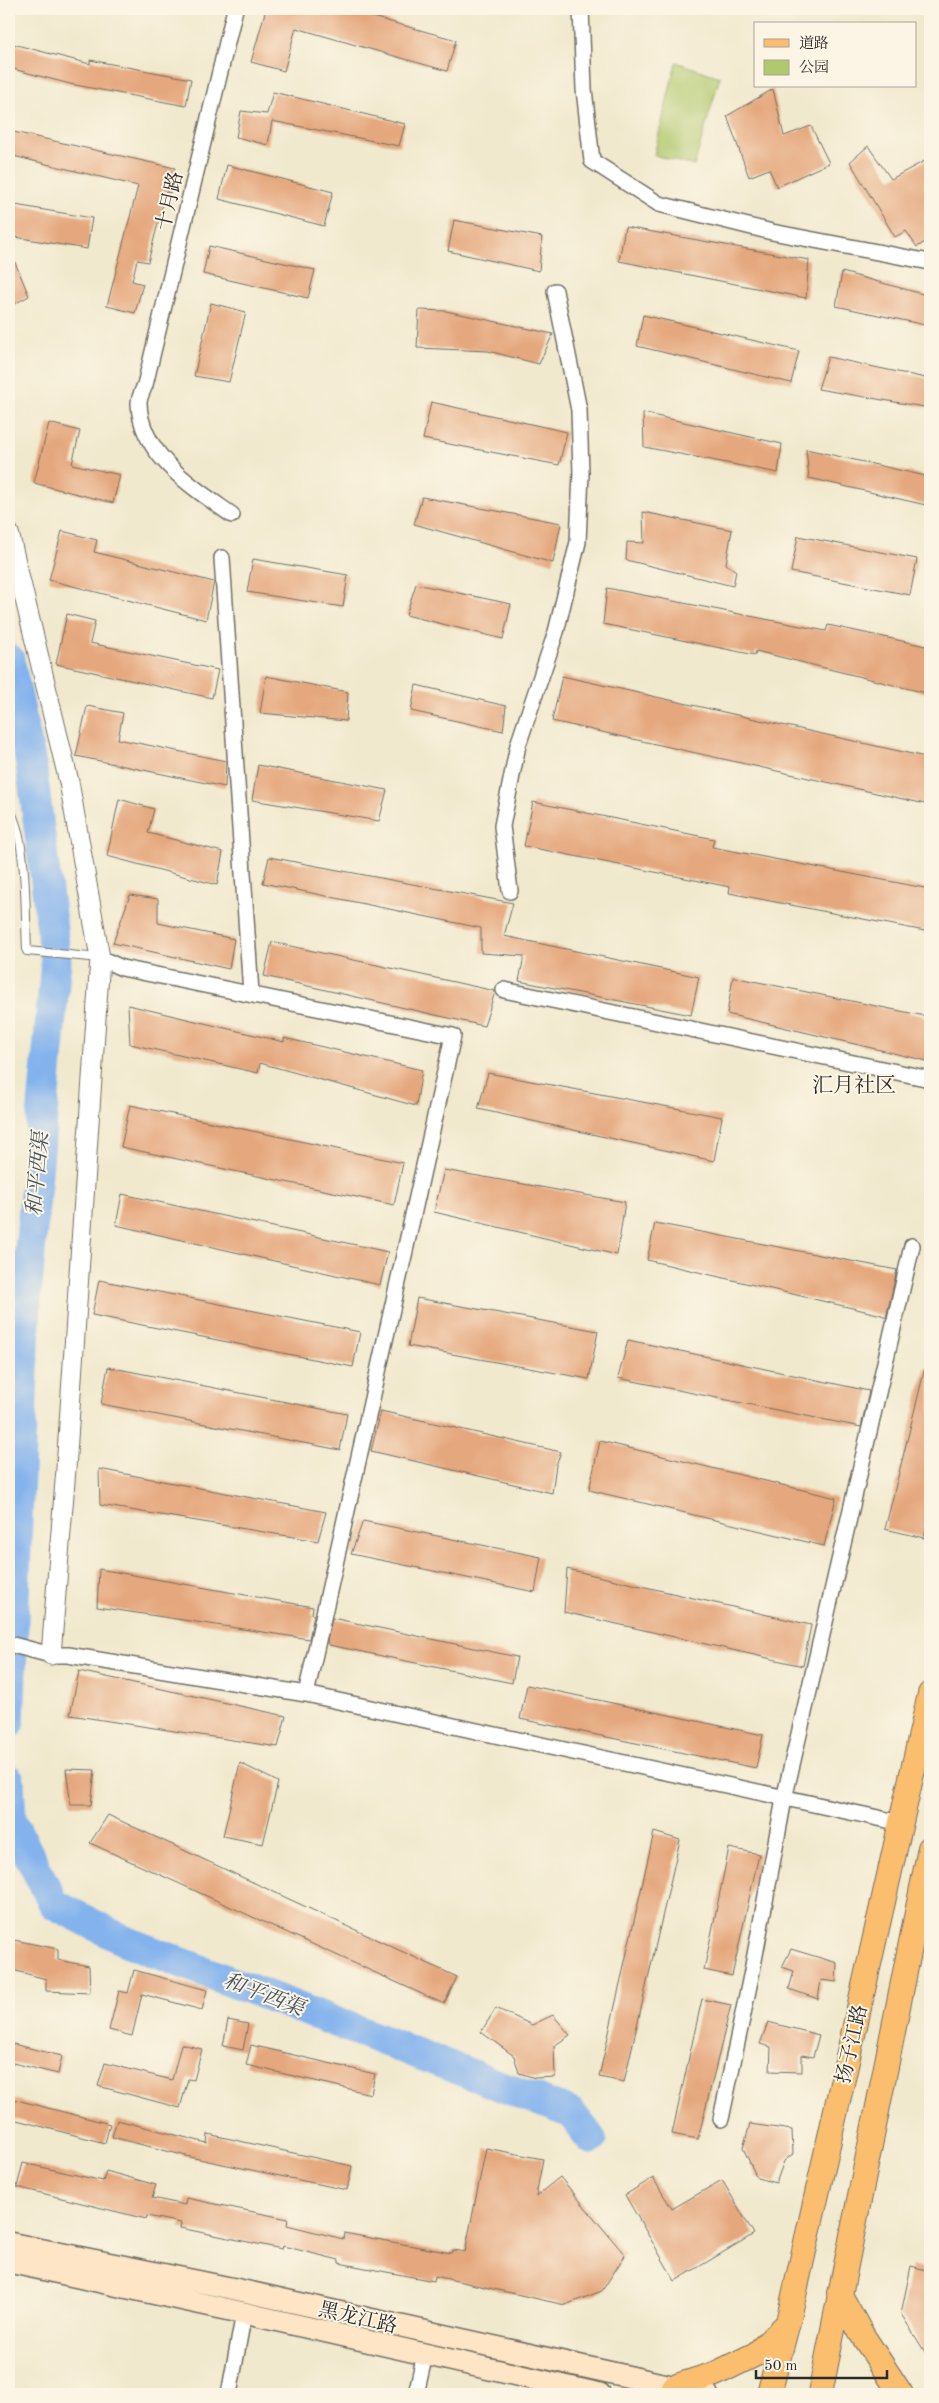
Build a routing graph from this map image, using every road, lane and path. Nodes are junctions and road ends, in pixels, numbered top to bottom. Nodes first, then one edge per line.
1 (235, 9) edge
2 (581, 9) edge
3 (930, 262) edge
4 (555, 291) dead end
5 (232, 515) dead end
6 (9, 533) edge
7 (222, 558) dead end
8 (9, 809) edge
9 (510, 891) dead end
10 (99, 958) junction
11 (504, 990) dead end
12 (251, 993) junction
13 (930, 1079) edge
14 (912, 1246) dead end
15 (9, 1644) edge
16 (50, 1654) junction
17 (306, 1694) junction
18 (930, 1694) edge
19 (784, 1798) junction
20 (902, 1823) junction
21 (930, 1848) edge
22 (926, 1883) edge
23 (721, 2119) dead end
24 (9, 2243) edge
25 (9, 2262) edge
26 (839, 2293) junction
27 (244, 2313) junction
28 (788, 2322) junction
29 (425, 2354) junction
30 (674, 2388) junction
31 (229, 2394) edge
32 (416, 2394) edge
33 (600, 2394) edge
34 (707, 2394) edge
35 (768, 2394) edge
36 (820, 2394) edge
37 (901, 2394) edge

1 - 5 street, 十月路
2 - 3 street
4 - 9 street
6 - 10 street
7 - 12 street
8 - 10 lane
10 - 12 street
10 - 16 street
11 - 13 street
12 - 17 street
14 - 19 street
15 - 16 street
16 - 17 street
17 - 19 street
18 - 20 main road, 扬子江路
19 - 20 street
19 - 23 street
20 - 28 main road, 扬子江路
21 - 22 main road, 扬子江路
22 - 26 main road, 扬子江路
24 - 30 main road, 黑龙江路
25 - 27 main road, 黑龙江路
26 - 36 main road, 扬子江路
26 - 37 main road
27 - 29 main road, 黑龙江路
27 - 31 street
28 - 30 main road
28 - 35 main road, 扬子江路
29 - 32 street
29 - 33 main road, 黑龙江路
30 - 34 main road, 黑龙江路

